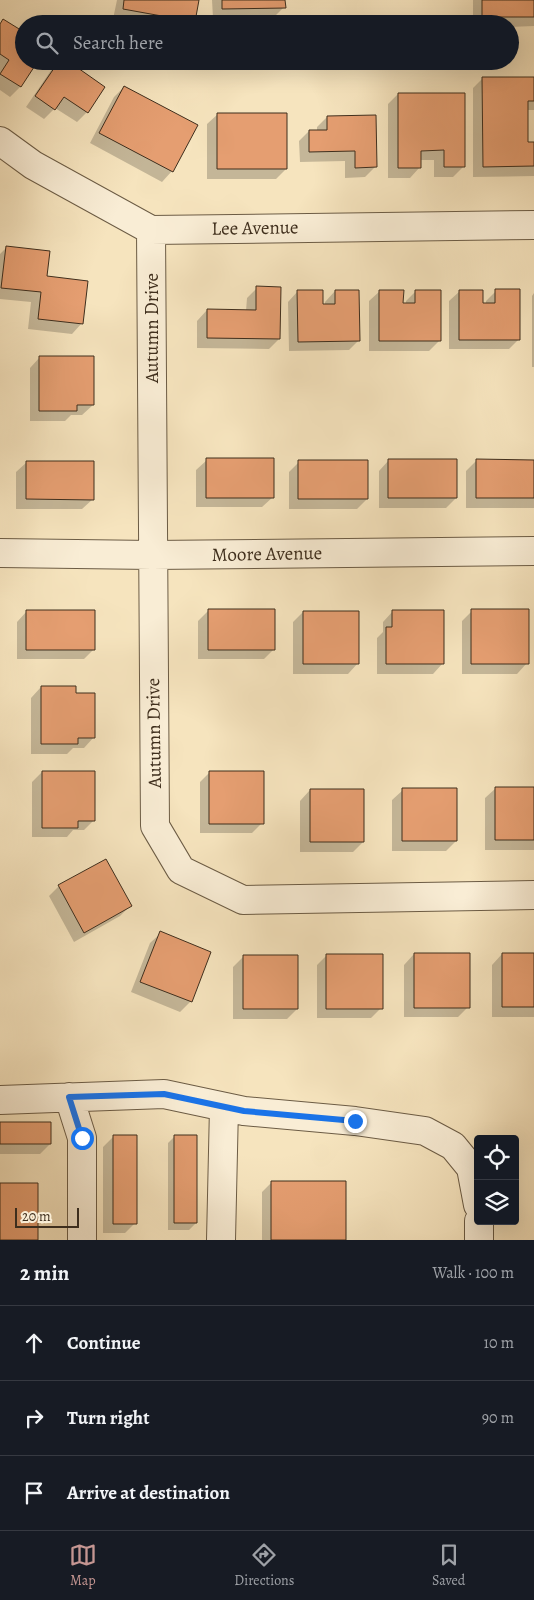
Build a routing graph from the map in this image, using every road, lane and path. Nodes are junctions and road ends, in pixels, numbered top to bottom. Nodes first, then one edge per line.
1 (0, 141) edge
2 (534, 225) edge
3 (151, 230) junction
4 (534, 551) edge
5 (0, 553) edge
6 (152, 555) junction
7 (534, 895) edge
8 (69, 1097) junction
9 (0, 1100) edge
10 (224, 1107) junction
11 (474, 1184) edge
12 (479, 1225) edge
13 (82, 1240) edge
14 (221, 1240) edge
15 (479, 1240) edge

1 - 3 street, Lee Avenue
2 - 3 street, Lee Avenue
3 - 6 street, Autumn Drive
4 - 6 street, Moore Avenue
5 - 6 street, Moore Avenue
6 - 7 street, Autumn Drive
8 - 9 street
8 - 10 street
8 - 13 street
10 - 11 street
10 - 14 street
12 - 15 street

